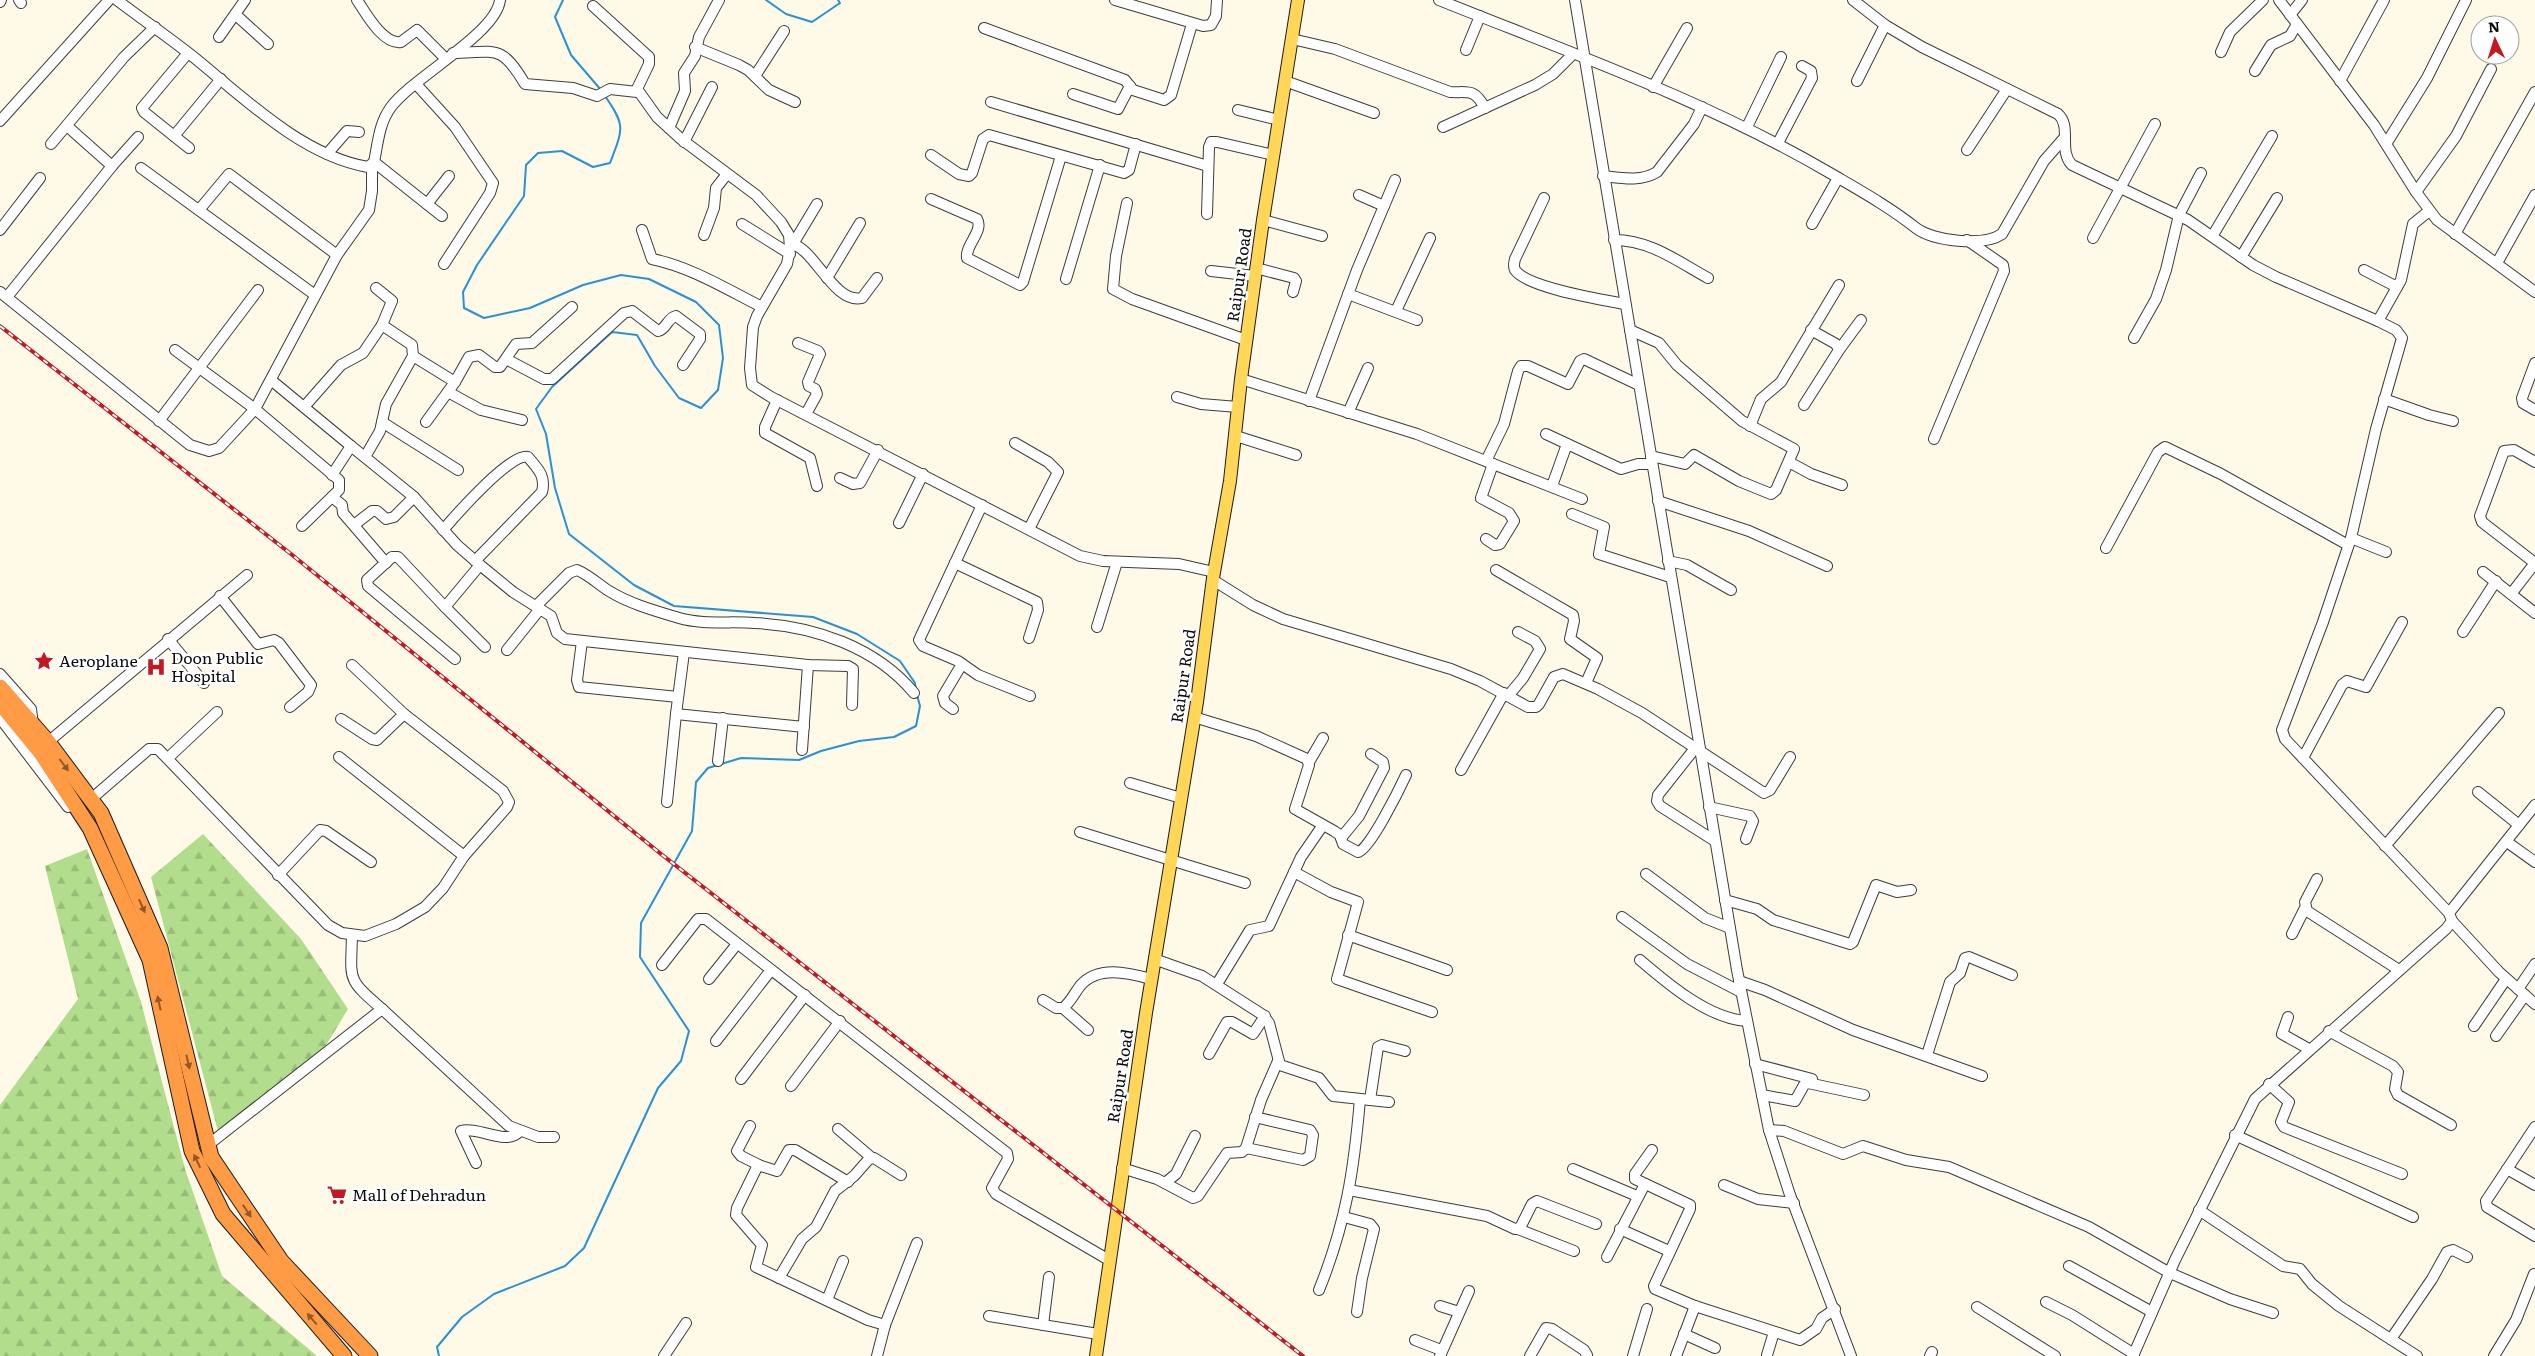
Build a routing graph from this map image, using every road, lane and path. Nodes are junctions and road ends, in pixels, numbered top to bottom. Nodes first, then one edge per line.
1 (109, 0) edge
2 (117, 0) edge
3 (245, 0) edge
4 (357, 0) edge
5 (500, 0) edge
6 (719, 0) edge
7 (1115, 0) edge
8 (1217, 0) edge
9 (1298, 0) edge
10 (1439, 0) edge
11 (1575, 0) edge
12 (1853, 0) edge
13 (2263, 0) edge
14 (2279, 0) edge
15 (2302, 0) edge
16 (2384, 0) edge
17 (2466, 0) edge
18 (593, 6) dead end
19 (236, 15) junction
20 (1480, 16) junction
21 (2294, 19) junction
22 (1192, 24) junction
23 (1885, 25) junction
24 (155, 27) junction
25 (984, 28) dead end
26 (1687, 28) dead end
27 (784, 31) dead end
28 (219, 37) dead end
29 (1292, 39) junction
30 (268, 44) dead end
31 (695, 47) junction
32 (1466, 50) dead end
33 (2221, 52) dead end
34 (188, 53) junction
35 (1573, 54) junction
36 (449, 56) junction
37 (1781, 57) dead end
38 (1585, 59) junction
39 (1802, 66) dead end
40 (2492, 69) dead end
41 (2255, 71) dead end
42 (754, 76) junction
43 (221, 79) junction
44 (1285, 81) junction
45 (1858, 81) dead end
46 (2340, 81) junction
47 (416, 84) junction
48 (1130, 86) junction
49 (712, 87) dead end
50 (1653, 87) junction
51 (2008, 89) junction
52 (638, 92) junction
53 (2535, 92) edge
54 (1073, 94) dead end
55 (795, 102) dead end
56 (991, 102) dead end
57 (1702, 107) junction
58 (1485, 108) junction
59 (1238, 110) dead end
60 (1374, 113) dead end
61 (1279, 120) junction
62 (0, 121) edge
63 (2155, 124) dead end
64 (66, 126) junction
65 (1443, 127) dead end
66 (1747, 127) junction
67 (669, 128) junction
68 (359, 132) dead end
69 (174, 136) junction
70 (2272, 136) dead end
71 (138, 137) dead end
72 (2065, 137) junction
73 (684, 142) junction
74 (1778, 143) junction
75 (51, 144) dead end
76 (1136, 144) junction
77 (2386, 144) junction
78 (189, 148) dead end
79 (1966, 150) dead end
80 (327, 154) junction
81 (931, 155) dead end
82 (1274, 155) junction
83 (1061, 156) junction
84 (373, 164) junction
85 (112, 166) junction
86 (1100, 166) junction
87 (1208, 166) junction
88 (141, 168) dead end
89 (2202, 173) dead end
90 (727, 174) junction
91 (449, 176) dead end
92 (1603, 176) junction
93 (40, 178) dead end
94 (1838, 178) junction
95 (1394, 180) dead end
96 (2120, 186) junction
97 (2416, 192) junction
98 (1359, 195) dead end
99 (2535, 195) edge
100 (1544, 198) dead end
101 (2278, 198) dead end
102 (931, 200) dead end
103 (1127, 203) dead end
104 (427, 204) junction
105 (817, 204) dead end
106 (1384, 206) junction
107 (200, 210) junction
108 (2429, 211) junction
109 (1207, 214) dead end
110 (2179, 215) junction
111 (442, 216) dead end
112 (1263, 220) junction
113 (860, 222) dead end
114 (742, 224) dead end
115 (1812, 224) dead end
116 (0, 230) edge
117 (642, 230) dead end
118 (2455, 234) junction
119 (704, 235) dead end
120 (1322, 236) dead end
121 (2213, 236) junction
122 (1430, 238) dead end
123 (2093, 238) dead end
124 (1614, 240) junction
125 (1967, 240) junction
126 (791, 247) junction
127 (337, 255) junction
128 (2241, 257) junction
129 (2498, 263) junction
130 (444, 264) dead end
131 (2364, 270) dead end
132 (1211, 271) dead end
133 (1256, 272) junction
134 (827, 278) junction
135 (877, 278) dead end
136 (1066, 278) dead end
137 (1708, 278) dead end
138 (1839, 285) dead end
139 (2398, 287) junction
140 (376, 288) dead end
141 (258, 290) dead end
142 (1293, 292) dead end
143 (2535, 292) edge
144 (1348, 294) junction
145 (4, 295) edge
146 (316, 295) junction
147 (1625, 304) junction
148 (572, 307) dead end
149 (762, 307) junction
150 (1396, 311) junction
151 (1417, 320) dead end
152 (1860, 320) dead end
153 (2378, 321) junction
154 (382, 325) junction
155 (1630, 330) junction
156 (1811, 330) junction
157 (2134, 338) dead end
158 (1246, 340) junction
159 (798, 343) dead end
160 (175, 350) dead end
161 (1839, 350) junction
162 (413, 356) junction
163 (506, 359) junction
164 (2535, 363) edge
165 (683, 364) dead end
166 (199, 367) junction
167 (1368, 368) dead end
168 (1241, 379) junction
169 (271, 380) junction
170 (455, 382) junction
171 (1639, 385) junction
172 (448, 392) junction
173 (1177, 397) dead end
174 (2384, 399) junction
175 (777, 400) junction
176 (1309, 401) junction
177 (1804, 404) dead end
178 (304, 407) junction
179 (1238, 407) junction
180 (254, 409) junction
181 (2535, 410) edge
182 (1348, 413) junction
183 (806, 414) junction
184 (522, 420) dead end
185 (159, 421) junction
186 (2453, 421) dead end
187 (382, 422) junction
188 (426, 422) dead end
189 (1750, 426) junction
190 (1546, 434) dead end
191 (1236, 436) junction
192 (1934, 440) dead end
193 (1014, 443) dead end
194 (1567, 444) junction
195 (351, 446) junction
196 (878, 450) junction
197 (1296, 455) dead end
198 (365, 457) junction
199 (1651, 460) junction
200 (1489, 462) junction
201 (1789, 462) junction
202 (2535, 462) edge
203 (458, 470) dead end
204 (923, 474) junction
205 (332, 475) junction
206 (840, 478) dead end
207 (1842, 485) dead end
208 (817, 486) dead end
209 (1552, 486) junction
210 (332, 497) junction
211 (414, 497) junction
212 (1582, 499) dead end
213 (1658, 501) junction
214 (982, 505) junction
215 (1572, 514) dead end
216 (899, 523) dead end
217 (354, 525) junction
218 (302, 526) dead end
219 (1029, 529) junction
220 (443, 530) junction
221 (1486, 540) dead end
222 (2350, 541) junction
223 (2106, 548) dead end
224 (2386, 552) dead end
225 (1668, 561) junction
226 (386, 562) junction
227 (1117, 562) junction
228 (478, 563) junction
229 (955, 563) junction
230 (2535, 563) edge
231 (1827, 566) dead end
232 (1496, 570) dead end
233 (2483, 572) dead end
234 (246, 575) dead end
235 (1213, 576) junction
236 (1670, 576) junction
237 (2496, 582) junction
238 (1731, 590) dead end
239 (2511, 594) junction
240 (220, 596) junction
241 (446, 607) junction
242 (538, 608) junction
243 (2535, 613) edge
244 (2402, 622) dead end
245 (1097, 627) dead end
246 (1518, 632) dead end
247 (2463, 632) dead end
248 (1029, 638) dead end
249 (168, 639) junction
250 (582, 641) junction
251 (485, 647) dead end
252 (508, 650) dead end
253 (684, 652) junction
254 (455, 659) dead end
255 (962, 664) junction
256 (352, 665) dead end
257 (808, 665) junction
258 (0, 674) edge
259 (204, 683) dead end
260 (1586, 683) junction
261 (0, 687) edge
262 (914, 693) dead end
263 (1506, 694) junction
264 (1030, 696) dead end
265 (678, 697) junction
266 (0, 703) edge
267 (852, 706) dead end
268 (290, 708) dead end
269 (953, 709) dead end
270 (217, 712) dead end
271 (2499, 713) dead end
272 (404, 714) junction
273 (676, 714) junction
274 (1194, 717) junction
275 (0, 718) edge
276 (723, 718) junction
277 (341, 719) dead end
278 (804, 727) junction
279 (30, 729) junction
280 (1323, 738) dead end
281 (1698, 748) junction
282 (802, 750) dead end
283 (41, 753) junction
284 (1371, 754) dead end
285 (339, 757) dead end
286 (1790, 757) dead end
287 (168, 758) junction
288 (2303, 758) junction
289 (718, 761) dead end
290 (1309, 762) junction
291 (1461, 770) dead end
292 (1406, 775) dead end
293 (1130, 783) dead end
294 (2478, 792) dead end
295 (1180, 798) junction
296 (90, 800) junction
297 (667, 802) dead end
298 (2535, 805) edge
299 (1710, 807) junction
300 (1323, 825) junction
301 (2519, 826) junction
302 (1080, 832) dead end
303 (1341, 838) junction
304 (1746, 839) dead end
305 (1715, 841) junction
306 (2506, 842) junction
307 (2385, 846) junction
308 (464, 856) junction
309 (1170, 859) junction
310 (371, 862) dead end
311 (2535, 862) edge
312 (1294, 872) junction
313 (1646, 874) dead end
314 (278, 875) junction
315 (2317, 879) dead end
316 (1245, 882) dead end
317 (1911, 890) dead end
318 (1725, 900) junction
319 (2305, 908) junction
320 (1622, 917) dead end
321 (2450, 917) junction
322 (1730, 928) junction
323 (2292, 934) dead end
324 (352, 935) junction
325 (1348, 935) junction
326 (737, 944) junction
327 (1154, 959) junction
328 (1640, 960) dead end
329 (2535, 964) edge
330 (662, 965) dead end
331 (771, 970) junction
332 (1448, 970) dead end
333 (2399, 970) junction
334 (2012, 975) dead end
335 (709, 979) dead end
336 (1151, 979) junction
337 (2506, 979) junction
338 (1739, 981) junction
339 (1217, 984) junction
340 (1741, 992) junction
341 (2522, 992) junction
342 (805, 995) junction
343 (1043, 1000) dead end
344 (2535, 1004) edge
345 (1063, 1008) junction
346 (382, 1009) junction
347 (1432, 1012) dead end
348 (1264, 1016) junction
349 (2288, 1017) dead end
350 (840, 1021) junction
351 (1747, 1021) junction
352 (2474, 1026) dead end
353 (1088, 1030) dead end
354 (2329, 1031) junction
355 (2496, 1036) dead end
356 (716, 1041) dead end
357 (2309, 1049) junction
358 (1405, 1051) dead end
359 (1209, 1054) dead end
360 (1927, 1055) junction
361 (1278, 1061) junction
362 (1755, 1064) junction
363 (1982, 1076) dead end
364 (741, 1079) dead end
365 (1812, 1079) dead end
366 (2269, 1084) junction
367 (791, 1086) dead end
368 (1864, 1094) dead end
369 (1762, 1095) junction
370 (1360, 1099) junction
371 (1370, 1100) junction
372 (1389, 1102) dead end
373 (1255, 1117) junction
374 (2451, 1125) dead end
375 (750, 1126) dead end
376 (2535, 1127) edge
377 (838, 1129) dead end
378 (1769, 1130) junction
379 (520, 1132) junction
380 (2235, 1135) junction
381 (1195, 1136) dead end
382 (554, 1137) dead end
383 (208, 1145) junction
384 (1246, 1148) junction
385 (1652, 1150) dead end
386 (872, 1158) junction
387 (476, 1163) dead end
388 (760, 1165) junction
389 (1122, 1168) junction
390 (1573, 1169) dead end
391 (2507, 1169) junction
392 (900, 1174) dead end
393 (2402, 1174) dead end
394 (848, 1182) junction
395 (1165, 1183) junction
396 (1644, 1184) junction
397 (1724, 1185) dead end
398 (2535, 1185) edge
399 (1349, 1190) junction
400 (1637, 1196) junction
401 (1794, 1203) junction
402 (2200, 1210) junction
403 (1344, 1217) junction
404 (2413, 1217) dead end
405 (1596, 1224) dead end
406 (1518, 1229) junction
407 (1620, 1229) junction
408 (2535, 1236) edge
409 (917, 1243) dead end
410 (1574, 1251) dead end
411 (1669, 1251) junction
412 (2468, 1257) dead end
413 (1607, 1258) dead end
414 (1108, 1260) junction
415 (843, 1261) dead end
416 (2070, 1266) dead end
417 (2170, 1273) junction
418 (2534, 1274) edge
419 (1049, 1277) dead end
420 (779, 1278) junction
421 (1320, 1290) dead end
422 (1470, 1290) dead end
423 (826, 1300) junction
424 (2046, 1302) dead end
425 (1440, 1306) dead end
426 (1695, 1306) junction
427 (1977, 1307) dead end
428 (1647, 1309) dead end
429 (1835, 1309) junction
430 (1358, 1312) dead end
431 (1459, 1312) junction
432 (2152, 1312) junction
433 (2273, 1313) dead end
434 (989, 1316) dead end
435 (686, 1323) dead end
436 (886, 1325) junction
437 (1043, 1325) junction
438 (1774, 1332) junction
439 (1098, 1334) junction
440 (1684, 1334) junction
441 (2391, 1339) junction
442 (1415, 1340) dead end
443 (1716, 1348) dead end
444 (1441, 1353) edge
445 (1767, 1355) edge
446 (2133, 1355) edge
447 (344, 1356) edge
448 (370, 1356) edge
449 (664, 1356) edge
450 (876, 1356) edge
451 (1096, 1356) edge
452 (1530, 1356) edge
453 (1590, 1356) edge
454 (1633, 1356) edge
455 (1676, 1356) edge
456 (1851, 1356) edge
457 (2055, 1356) edge
458 (2417, 1356) edge
459 (2494, 1356) edge

1 - 62 street
2 - 24 street
3 - 19 street
4 - 36 street
5 - 36 street
6 - 31 street
7 - 22 street
8 - 22 street
9 - 29 main road, Raipur Road
10 - 20 street
11 - 38 street
12 - 23 street
13 - 33 street
14 - 21 street
15 - 21 street
16 - 46 street
17 - 77 street
18 - 52 street
19 - 28 street
19 - 30 street
20 - 32 street
20 - 35 street
21 - 41 street
21 - 46 street
22 - 48 street
23 - 45 street
23 - 51 street
24 - 34 street
24 - 64 street
25 - 48 street
26 - 50 street
27 - 42 street
29 - 44 main road, Raipur Road
29 - 58 street
31 - 42 street
31 - 67 street
34 - 43 street
34 - 69 street
35 - 38 street
35 - 58 street
36 - 47 street
36 - 52 street
37 - 66 street
38 - 50 street
38 - 92 street
39 - 74 street
40 - 97 street
42 - 55 street
43 - 69 street
43 - 80 street
44 - 60 street
44 - 61 main road, Raipur Road
46 - 77 street
47 - 84 street
47 - 130 street
48 - 54 street
49 - 73 street
50 - 57 street
51 - 72 street
51 - 79 street
52 - 67 street
53 - 118 street
56 - 76 street
57 - 66 street
57 - 92 street
58 - 65 street
59 - 61 street
61 - 82 main road, Raipur Road
63 - 96 street
64 - 75 street
64 - 85 street
66 - 74 street
67 - 73 street
68 - 80 street
69 - 78 street
70 - 121 street
71 - 85 street
72 - 96 street
72 - 125 street
73 - 90 street
74 - 94 street
76 - 86 street
76 - 87 street
77 - 97 street
80 - 84 street
81 - 83 street
82 - 87 street
82 - 112 main road, Raipur Road
83 - 86 street
83 - 102 street
84 - 104 street
84 - 127 street
85 - 145 street
86 - 136 street
87 - 109 street
88 - 107 street
89 - 110 street
90 - 119 street
90 - 126 street
91 - 104 street
92 - 124 street
93 - 116 street
94 - 115 street
94 - 125 street
95 - 106 street
96 - 110 street
96 - 123 street
97 - 108 street
98 - 106 street
99 - 129 street
100 - 147 street
101 - 128 street
103 - 158 street
104 - 111 street
105 - 126 street
106 - 144 street
107 - 127 street
107 - 146 street
108 - 118 street
108 - 139 street
110 - 121 street
110 - 157 street
112 - 120 street
112 - 133 main road, Raipur Road
113 - 134 street
114 - 126 street
117 - 149 street
118 - 129 street
121 - 128 street
122 - 150 street
124 - 137 street
124 - 147 street
125 - 192 street
126 - 134 street
126 - 149 street
127 - 146 street
128 - 153 street
129 - 143 street
131 - 139 street
132 - 133 street
133 - 142 street
133 - 158 main road, Raipur Road
134 - 135 street
138 - 156 street
139 - 153 street
140 - 154 street
141 - 166 street
144 - 150 street
144 - 176 street
145 - 185 street
146 - 169 street
147 - 155 street
148 - 163 street
149 - 175 street
150 - 151 street
152 - 161 street
153 - 174 street
154 - 162 street
154 - 178 street
155 - 171 street
155 - 189 street
156 - 161 street
156 - 189 street
158 - 168 main road, Raipur Road
159 - 183 street
160 - 166 street
161 - 177 street
162 - 170 street
162 - 187 street
163 - 165 street
163 - 170 street
164 - 181 street
166 - 180 street
166 - 185 street
167 - 182 street
168 - 176 street
168 - 179 main road, Raipur Road
169 - 178 street
169 - 180 street
170 - 172 street
171 - 199 street
171 - 200 street
172 - 184 street
172 - 188 street
173 - 179 street
174 - 186 street
174 - 222 street
175 - 183 street
175 - 208 street
176 - 182 street
178 - 195 street
179 - 191 main road, Raipur Road
180 - 185 street
180 - 205 street
182 - 200 street
183 - 196 street
187 - 198 street
187 - 203 street
189 - 201 street
190 - 194 street
191 - 197 street
191 - 235 main road, Raipur Road
193 - 219 street
194 - 199 street
194 - 209 street
195 - 198 street
195 - 205 street
196 - 204 street
196 - 206 street
198 - 211 street
199 - 201 street
199 - 213 street
200 - 209 street
200 - 221 street
201 - 207 street
202 - 230 street
204 - 214 street
204 - 216 street
205 - 210 street
209 - 212 street
210 - 217 street
210 - 218 street
211 - 217 street
211 - 220 street
213 - 225 street
213 - 231 street
214 - 219 street
214 - 229 street
215 - 236 street
217 - 226 street
219 - 227 street
220 - 228 street
220 - 228 street
222 - 223 street
222 - 224 street
222 - 288 street
225 - 236 street
225 - 238 street
226 - 241 street
226 - 254 street
227 - 235 street
227 - 245 street
228 - 241 street
228 - 242 street
229 - 248 street
229 - 255 street
230 - 239 street
232 - 260 street
233 - 237 street
234 - 240 street
235 - 263 street
235 - 274 main road, Raipur Road
236 - 281 street
237 - 239 street
237 - 247 street
239 - 243 street
240 - 249 street
240 - 268 street
241 - 251 street
242 - 250 street
242 - 252 street
242 - 262 street
244 - 288 street
246 - 263 street
249 - 259 street
249 - 283 street
250 - 253 street
250 - 265 street
253 - 257 street
253 - 265 street
255 - 264 street
255 - 269 street
256 - 272 street
257 - 267 street
257 - 278 street
258 - 279 street
260 - 263 street
260 - 281 street
261 - 279 highway
263 - 291 street
265 - 273 street
266 - 279 highway
270 - 287 street
271 - 307 street
272 - 277 street
272 - 308 street
273 - 276 street
273 - 297 street
274 - 290 street
274 - 295 main road, Raipur Road
275 - 283 street
276 - 278 street
276 - 289 street
278 - 282 street
279 - 283 highway
280 - 290 street
281 - 286 street
281 - 299 street
281 - 305 street
283 -> 296 highway
447 -> 283 highway
284 - 303 street
285 - 308 street
287 - 296 street
287 - 314 street
288 - 307 street
290 - 300 street
292 - 303 street
293 - 295 street
294 - 301 street
295 - 309 main road, Raipur Road
296 -> 383 highway
298 - 301 street
299 - 304 street
299 - 305 street
300 - 303 street
300 - 312 street
301 - 306 street
302 - 309 street
305 - 318 street
306 - 311 street
306 - 321 street
307 - 321 street
308 - 324 street
309 - 316 street
309 - 327 main road, Raipur Road
310 - 314 street
312 - 325 street
312 - 339 street
313 - 322 street
314 - 324 street
315 - 319 street
317 - 318 street
318 - 322 street
319 - 323 street
319 - 333 street
320 - 340 street
321 - 333 street
321 - 337 street
322 - 338 street
324 - 346 street
325 - 332 street
325 - 347 street
326 - 330 street
326 - 331 street
326 - 335 street
327 - 336 main road, Raipur Road
327 - 339 street
328 - 351 street
329 - 341 street
331 - 342 street
331 - 356 street
333 - 354 street
334 - 360 street
336 - 345 street
336 - 389 main road, Raipur Road
337 - 341 street
337 - 352 street
338 - 340 street
338 - 360 street
339 - 348 street
340 - 351 street
341 - 344 street
341 - 355 street
342 - 350 street
342 - 364 street
343 - 345 street
345 - 353 street
346 - 379 street
346 - 383 street
348 - 359 street
348 - 361 street
349 - 357 street
350 - 367 street
350 - 414 street
351 - 362 street
354 - 357 street
354 - 374 street
357 - 366 street
358 - 371 street
360 - 363 street
361 - 370 street
361 - 373 street
362 - 365 street
362 - 369 street
366 - 380 street
366 - 393 street
368 - 369 street
369 - 378 street
370 - 371 street
370 - 399 street
371 - 372 street
373 - 384 street
373 - 384 street
375 - 388 street
376 - 391 street
377 - 386 street
378 - 401 street
378 - 417 street
379 - 382 street
379 - 387 street
380 - 402 street
380 - 404 street
381 - 395 street
383 -> 448 highway
384 - 395 street
385 - 396 street
386 - 392 street
386 - 394 street
388 - 394 street
388 - 420 street
389 - 395 street
389 - 414 main road, Raipur Road
390 - 400 street
391 - 398 street
391 - 408 street
394 - 420 street
396 - 400 street
396 - 411 street
397 - 401 street
399 - 403 street
399 - 406 street
400 - 407 street
401 - 429 street
402 - 417 street
402 - 441 street
403 - 421 street
403 - 430 street
405 - 406 street
406 - 410 street
407 - 411 street
407 - 413 street
409 - 436 street
411 - 426 street
412 - 441 street
414 - 439 main road, Raipur Road
415 - 423 street
416 - 432 street
417 - 432 street
417 - 433 street
418 - 459 street
419 - 437 street
420 - 423 street
422 - 431 street
423 - 436 street
424 - 446 street
425 - 431 street
426 - 438 street
426 - 440 street
427 - 457 street
428 - 454 street
429 - 438 street
429 - 456 street
431 - 444 street
432 - 446 street
434 - 437 street
435 - 449 street
436 - 450 street
437 - 439 street
438 - 445 street
439 - 451 main road, Raipur Road
440 - 443 street
440 - 455 street
441 - 458 street
442 - 444 street
452 - 453 street

